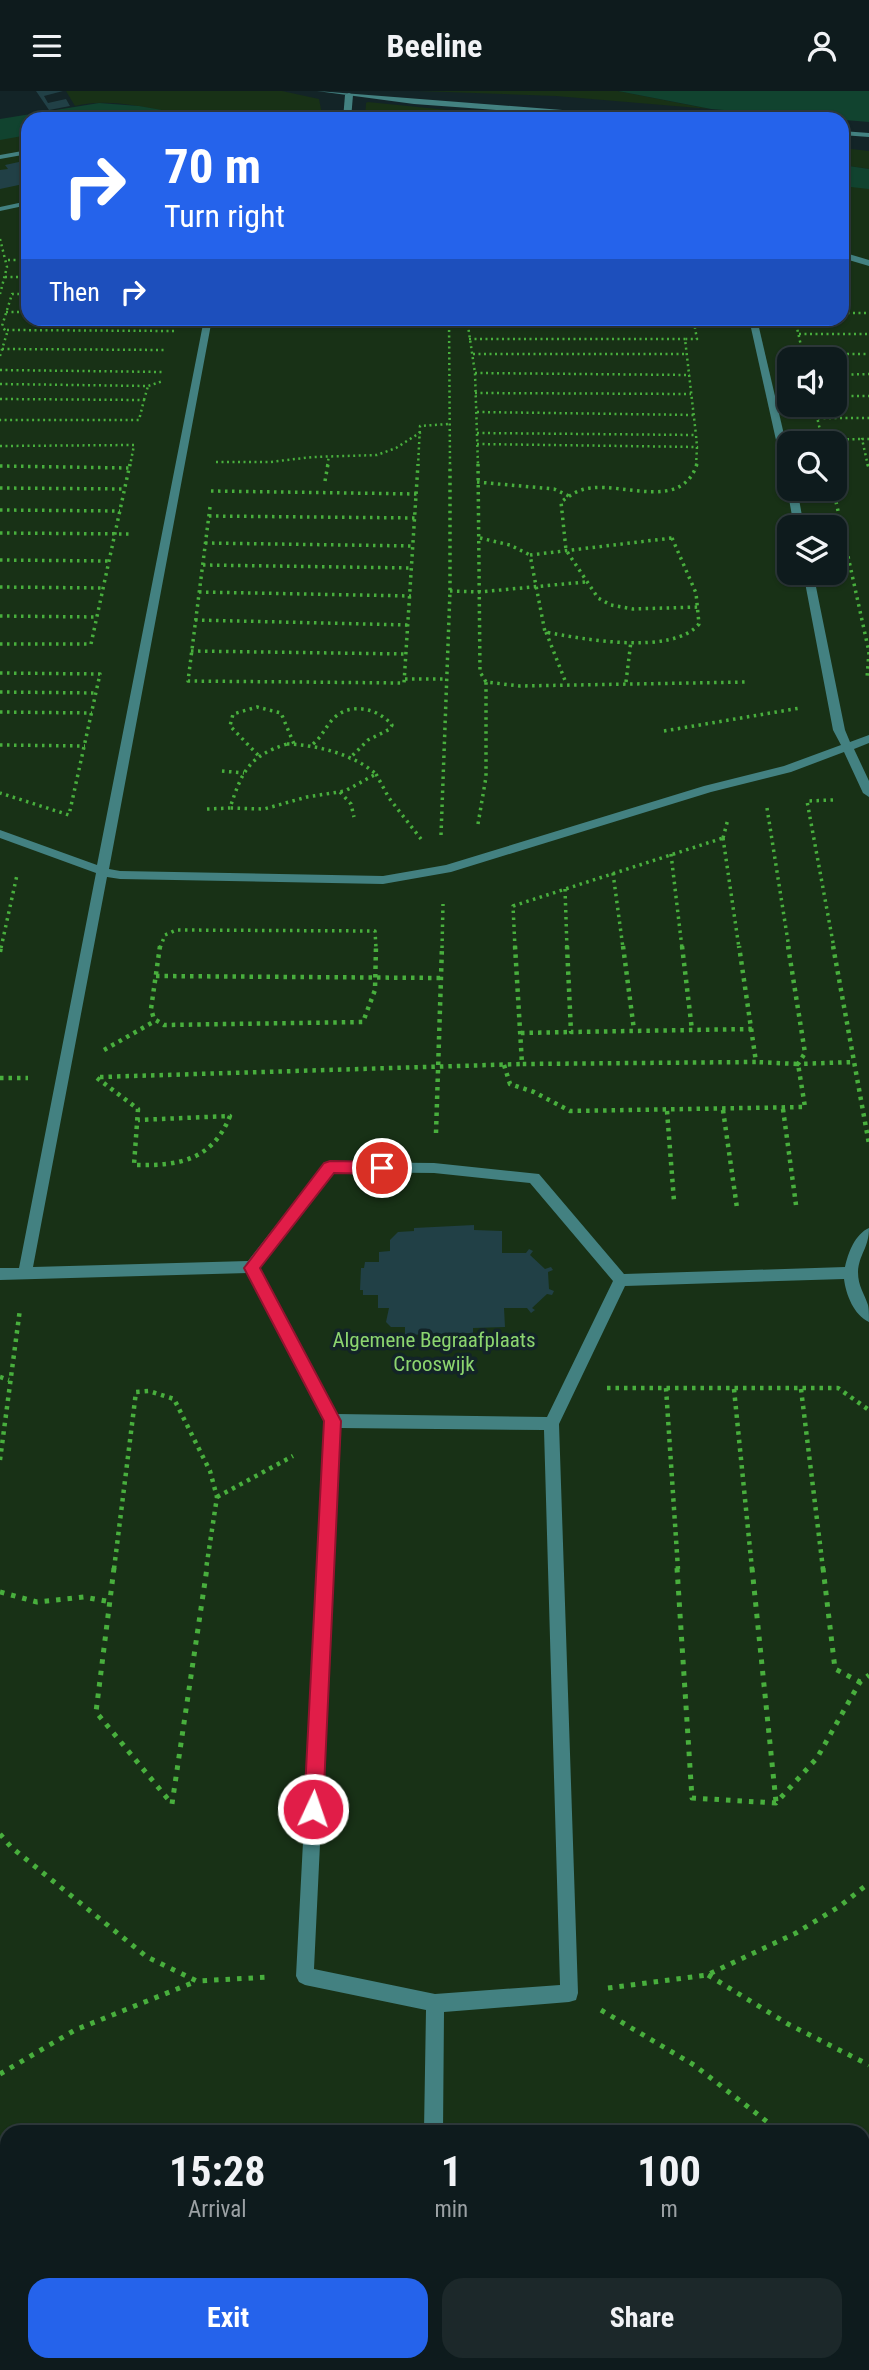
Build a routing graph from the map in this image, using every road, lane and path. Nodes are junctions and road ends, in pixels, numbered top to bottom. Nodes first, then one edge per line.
1 (321, 91) edge
2 (349, 95) junction
3 (348, 112) edge
4 (564, 112) edge
5 (849, 134) edge
6 (869, 135) edge
7 (21, 153) edge
8 (0, 157) edge
9 (21, 204) edge
10 (0, 209) edge
11 (0, 239) edge
12 (849, 257) edge
13 (8, 260) junction
14 (21, 260) edge
15 (869, 263) edge
16 (5, 277) junction
17 (21, 277) edge
18 (0, 294) edge
19 (21, 294) edge
20 (6, 312) junction
21 (21, 312) edge
22 (849, 313) edge
23 (869, 313) edge
24 (207, 326) edge
25 (449, 326) edge
26 (468, 326) edge
27 (695, 326) edge
28 (755, 326) edge
29 (797, 326) edge
30 (6, 330) junction
31 (180, 331) dead end
32 (799, 334) junction
33 (869, 334) edge
34 (469, 339) junction
35 (685, 339) junction
36 (802, 347) edge
37 (2, 349) edge
38 (175, 350) dead end
39 (473, 354) junction
40 (687, 354) junction
41 (869, 354) edge
42 (847, 355) edge
43 (0, 356) edge
44 (0, 370) edge
45 (475, 373) junction
46 (690, 375) junction
47 (847, 375) edge
48 (869, 375) edge
49 (0, 384) edge
50 (148, 386) junction
51 (475, 393) junction
52 (691, 394) junction
53 (847, 395) edge
54 (869, 396) edge
55 (0, 399) edge
56 (144, 400) junction
57 (477, 412) junction
58 (694, 415) junction
59 (818, 418) joint
60 (869, 418) edge
61 (0, 420) edge
62 (449, 424) junction
63 (779, 431) edge
64 (821, 431) edge
65 (421, 432) junction
66 (477, 433) junction
67 (696, 435) junction
68 (862, 439) junction
69 (869, 439) edge
70 (847, 440) edge
71 (477, 445) junction
72 (0, 446) edge
73 (184, 446) junction
74 (697, 447) junction
75 (330, 456) junction
76 (205, 462) junction
77 (869, 465) edge
78 (0, 466) edge
79 (129, 468) junction
80 (325, 481) dead end
81 (477, 482) junction
82 (0, 488) edge
83 (124, 489) junction
84 (418, 494) junction
85 (569, 496) junction
86 (210, 506) dead end
87 (0, 510) edge
88 (120, 511) junction
89 (209, 516) junction
90 (416, 518) junction
91 (0, 533) edge
92 (115, 534) junction
93 (134, 534) dead end
94 (480, 538) junction
95 (205, 543) junction
96 (414, 546) junction
97 (566, 551) junction
98 (530, 555) junction
99 (0, 560) edge
100 (109, 561) junction
101 (203, 565) junction
102 (412, 568) junction
103 (585, 582) junction
104 (810, 585) edge
105 (0, 587) edge
106 (536, 587) junction
107 (104, 588) junction
108 (450, 591) junction
109 (479, 591) junction
110 (199, 592) junction
111 (411, 596) junction
112 (698, 607) junction
113 (0, 616) edge
114 (97, 617) junction
115 (195, 620) junction
116 (408, 625) junction
117 (545, 632) junction
118 (631, 641) junction
119 (0, 644) edge
120 (191, 651) junction
121 (406, 655) junction
122 (0, 673) edge
123 (405, 679) junction
124 (447, 679) junction
125 (486, 682) junction
126 (626, 682) junction
127 (746, 682) dead end
128 (566, 683) junction
129 (0, 692) edge
130 (96, 693) junction
131 (832, 702) junction
132 (0, 712) edge
133 (92, 713) junction
134 (664, 731) dead end
135 (869, 739) edge
136 (294, 744) junction
137 (0, 745) edge
138 (312, 745) junction
139 (85, 746) junction
140 (848, 746) junction
141 (258, 755) junction
142 (349, 759) junction
143 (222, 771) dead end
144 (244, 773) junction
145 (376, 773) junction
146 (340, 792) junction
147 (0, 793) edge
148 (869, 793) edge
149 (844, 800) dead end
150 (766, 806) dead end
151 (207, 809) dead end
152 (230, 809) junction
153 (354, 817) dead end
154 (728, 817) dead end
155 (0, 834) edge
156 (723, 838) junction
157 (671, 854) junction
158 (9, 868) dead end
159 (447, 869) junction
160 (104, 872) junction
161 (613, 873) junction
162 (565, 888) junction
163 (0, 952) edge
164 (156, 976) junction
165 (442, 978) junction
166 (377, 979) junction
167 (155, 1021) junction
168 (634, 1030) junction
169 (692, 1030) junction
170 (752, 1030) junction
171 (570, 1032) junction
172 (521, 1033) junction
173 (756, 1062) junction
174 (854, 1062) junction
175 (522, 1064) junction
176 (504, 1065) junction
177 (798, 1065) junction
178 (440, 1067) junction
179 (0, 1078) edge
180 (96, 1078) junction
181 (63, 1079) junction
182 (783, 1109) junction
183 (723, 1110) junction
184 (667, 1111) junction
185 (138, 1120) junction
186 (869, 1144) edge
187 (434, 1168) junction
188 (674, 1201) dead end
189 (796, 1205) dead end
190 (737, 1208) dead end
191 (869, 1234) edge
192 (252, 1268) junction
193 (851, 1273) junction
194 (0, 1274) edge
195 (25, 1274) junction
196 (621, 1280) junction
197 (869, 1316) edge
198 (0, 1377) edge
199 (9, 1380) junction
200 (568, 1388) junction
201 (666, 1388) junction
202 (734, 1389) junction
203 (801, 1389) junction
204 (869, 1410) edge
205 (333, 1421) junction
206 (551, 1424) junction
207 (0, 1460) edge
208 (217, 1497) junction
209 (0, 1592) edge
210 (111, 1602) junction
211 (869, 1675) edge
212 (860, 1682) junction
213 (776, 1803) junction
214 (0, 1834) edge
215 (869, 1882) edge
216 (707, 1975) junction
217 (305, 1976) junction
218 (197, 1981) junction
219 (569, 1993) junction
220 (435, 2003) junction
221 (869, 2064) edge
222 (0, 2074) edge
223 (434, 2125) edge
224 (772, 2125) edge

1 - 2 street
2 - 3 street
2 - 4 street
5 - 6 street
7 - 8 street
9 - 10 street
11 - 13 path
12 - 15 street
13 - 14 path
13 - 16 path
16 - 17 path
16 - 18 path
19 - 20 path
20 - 21 path
20 - 30 path
22 - 23 path
24 - 73 street
25 - 62 path
26 - 34 path
27 - 35 path
28 - 63 street
29 - 32 path
30 - 31 path
30 - 37 path
32 - 33 path
32 - 36 path
34 - 35 path
34 - 39 path
35 - 40 path
37 - 38 path
37 - 43 path
39 - 40 path
39 - 45 path
40 - 46 path
41 - 42 path
44 - 50 path
45 - 46 path
45 - 51 path
46 - 52 path
47 - 48 path
49 - 50 path
50 - 56 path
51 - 52 path
51 - 57 path
52 - 58 path
53 - 54 path
55 - 56 path
56 - 61 path
57 - 58 path
57 - 66 path
58 - 67 path
59 - 60 path
59 - 64 path
62 - 65 path
62 - 108 path
65 - 75 path
65 - 84 path
66 - 67 path
66 - 71 path
67 - 74 path
68 - 69 path
68 - 70 path
68 - 77 path
71 - 74 path
71 - 81 path
72 - 79 path
73 - 76 path
73 - 160 street
74 - 85 path
75 - 76 path
75 - 80 path
76 - 84 path
78 - 79 path
79 - 83 path
81 - 85 path
81 - 94 path
82 - 83 path
83 - 88 path
84 - 90 path
85 - 97 path
86 - 89 path
87 - 88 path
88 - 92 path
89 - 90 path
89 - 95 path
90 - 96 path
91 - 92 path
92 - 93 path
92 - 100 path
94 - 98 path
94 - 109 path
95 - 96 path
95 - 101 path
96 - 102 path
97 - 98 path
97 - 103 path
97 - 112 path
98 - 106 path
99 - 100 path
100 - 107 path
101 - 102 path
101 - 110 path
102 - 111 path
103 - 106 path
103 - 112 path
104 - 131 street
105 - 107 path
106 - 109 path
106 - 117 path
107 - 114 path
108 - 109 path
108 - 124 path
109 - 125 path
110 - 111 path
110 - 115 path
111 - 116 path
112 - 118 path
113 - 114 path
114 - 119 path
115 - 116 path
115 - 120 path
116 - 121 path
117 - 118 path
117 - 128 path
118 - 126 path
120 - 121 path
120 - 123 path
121 - 123 path
122 - 130 path
123 - 124 path
124 - 145 path
125 - 128 path
125 - 159 path
126 - 127 path
126 - 128 path
129 - 130 path
130 - 133 path
131 - 134 path
131 - 140 street
132 - 133 path
133 - 139 path
135 - 140 street
136 - 138 path
136 - 141 path
136 - 141 path
137 - 139 path
138 - 142 path
138 - 142 path
139 - 147 path
140 - 148 street
140 - 159 street
141 - 144 path
142 - 145 path
143 - 144 path
144 - 152 path
145 - 146 path
146 - 152 path
146 - 153 path
149 - 174 path
150 - 177 path
151 - 152 path
154 - 156 path
155 - 160 street
156 - 157 path
156 - 170 path
157 - 161 path
157 - 169 path
158 - 163 path
159 - 160 street
159 - 165 path
160 - 181 street
161 - 162 path
161 - 168 path
162 - 171 path
162 - 172 path
164 - 166 path
164 - 166 path
164 - 167 path
165 - 166 path
165 - 178 path
166 - 167 path
167 - 181 path
168 - 169 path
168 - 171 path
169 - 170 path
170 - 173 path
171 - 172 path
172 - 175 path
173 - 175 path
173 - 177 path
174 - 177 path
174 - 186 path
175 - 176 path
176 - 178 path
176 - 184 path
177 - 182 path
178 - 180 path
178 - 187 path
179 - 181 path
180 - 181 path
180 - 185 path
181 - 195 street
182 - 183 path
182 - 189 path
183 - 184 path
183 - 190 path
184 - 188 path
185 - 185 path
187 - 192 street
187 - 196 street
191 - 193 street
192 - 195 street
192 - 205 street
193 - 196 street
193 - 197 street
194 - 195 street
195 - 199 path
196 - 200 street
198 - 199 path
199 - 207 path
200 - 201 path
200 - 206 street
201 - 202 path
201 - 213 path
202 - 203 path
202 - 213 path
203 - 204 path
203 - 212 path
205 - 206 street
205 - 208 path
205 - 217 street
206 - 219 street
208 - 210 path
208 - 210 path
209 - 210 path
211 - 212 path
212 - 213 path
214 - 218 path
215 - 216 path
216 - 219 path
216 - 221 path
217 - 218 path
217 - 220 street
218 - 222 path
219 - 220 street
219 - 224 path
220 - 223 street

